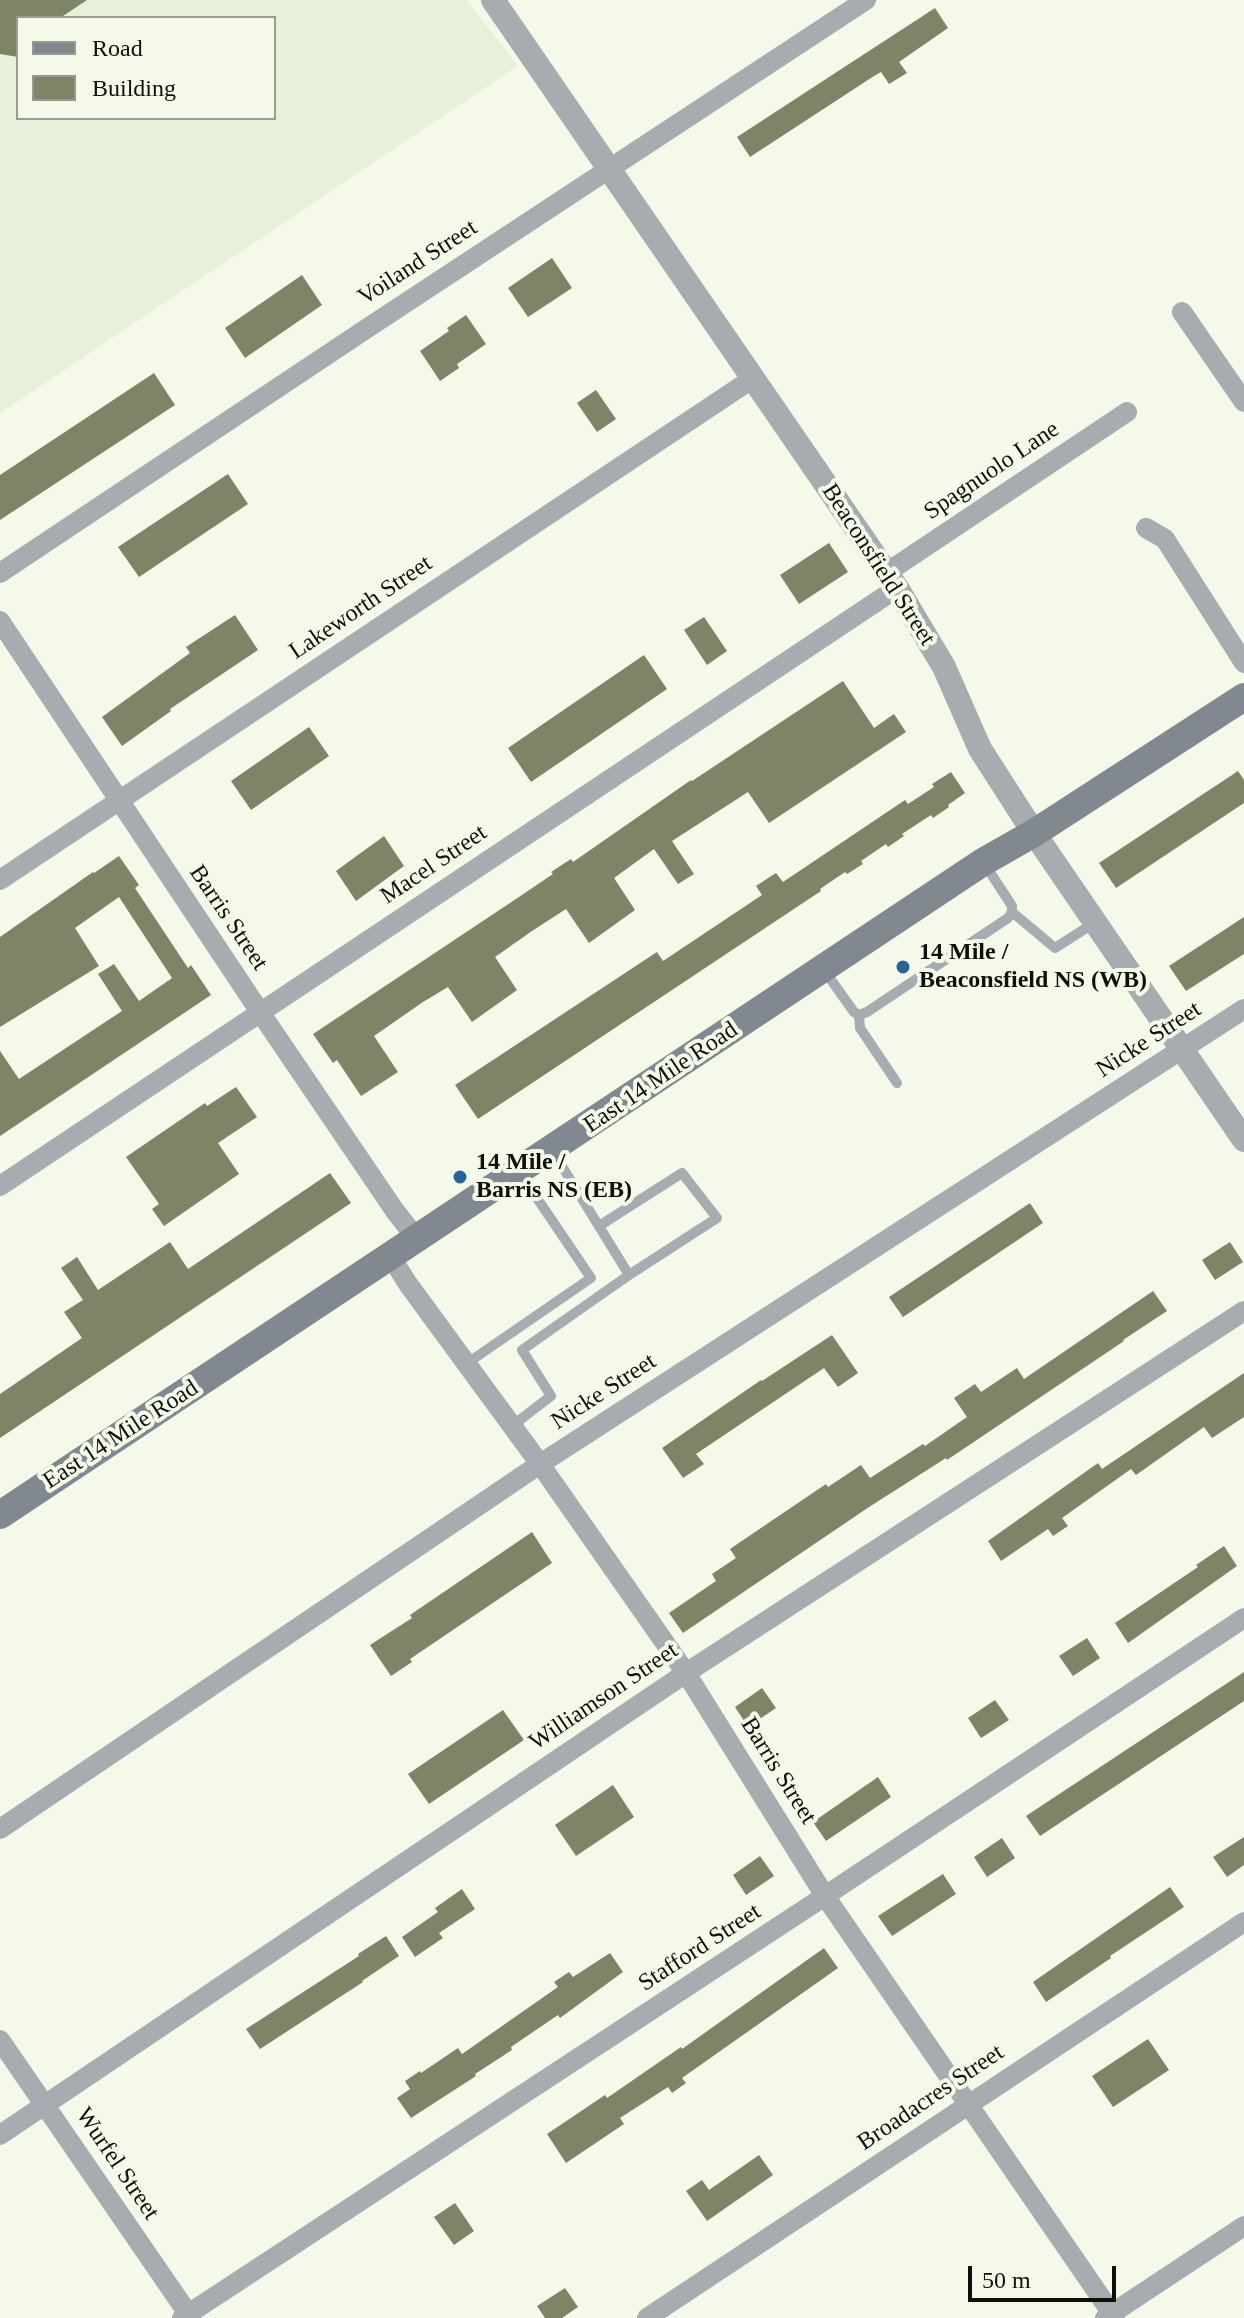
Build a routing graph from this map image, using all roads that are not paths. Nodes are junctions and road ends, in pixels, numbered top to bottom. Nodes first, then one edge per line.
1 (493, 0) edge
2 (866, 0) edge
3 (609, 169) junction
4 (1182, 312) dead end
5 (752, 379) junction
6 (1244, 402) edge
7 (1127, 412) dead end
8 (1146, 528) dead end
9 (0, 573) edge
10 (892, 581) junction
11 (0, 621) edge
12 (1244, 663) edge
13 (1244, 697) edge
14 (119, 801) junction
15 (1034, 833) junction
16 (983, 862) junction
17 (0, 880) edge
18 (1012, 912) junction
19 (1095, 922) junction
20 (824, 969) junction
21 (1244, 1009) edge
22 (260, 1012) junction
23 (859, 1015) junction
24 (1182, 1050) junction
25 (897, 1083) dead end
26 (1244, 1140) edge
27 (552, 1150) junction
28 (519, 1172) junction
29 (0, 1186) edge
30 (599, 1226) junction
31 (417, 1239) junction
32 (391, 1257) junction
33 (629, 1275) junction
34 (1244, 1311) edge
35 (466, 1364) junction
36 (512, 1426) junction
37 (540, 1464) junction
38 (0, 1515) edge
39 (1244, 1618) edge
40 (686, 1673) junction
41 (0, 1829) edge
42 (825, 1896) junction
43 (1244, 1922) edge
44 (0, 2040) edge
45 (968, 2104) junction
46 (45, 2105) junction
47 (0, 2135) edge
48 (1244, 2226) edge
49 (1111, 2316) edge
50 (187, 2317) edge
51 (647, 2318) edge

1 - 3 street, Beaconsfield Street
2 - 3 street, Voiland Street
3 - 5 street, Beaconsfield Street
3 - 9 street, Voiland Street
4 - 6 street
5 - 10 street, Beaconsfield Street
5 - 14 street, Lakeworth Street
7 - 10 street, Spagnuolo Lane
8 - 12 street
10 - 15 street, Beaconsfield Street
10 - 22 street, Macel Street
11 - 14 street, Barris Street
13 - 15 main road, East 14 Mile Road
14 - 17 street, Lakeworth Street
14 - 22 street, Barris Street
15 - 16 main road, East 14 Mile Road
15 - 19 street, Beaconsfield Street
16 - 18 lane
16 - 20 main road, East 14 Mile Road
18 - 19 lane
18 - 23 lane
19 - 24 street, Beaconsfield Street
20 - 23 lane
20 - 27 main road, East 14 Mile Road
21 - 24 street, Nicke Street
22 - 29 street, Macel Street
22 - 31 street, Barris Street
23 - 25 lane
24 - 26 street, Beaconsfield Street
24 - 37 street, Nicke Street
27 - 28 main road, East 14 Mile Road
27 - 30 lane
28 - 31 main road, East 14 Mile Road
28 - 35 lane
30 - 33 lane
30 - 33 lane
31 - 32 main road, East 14 Mile Road
32 - 35 street, Barris Street
32 - 38 main road, East 14 Mile Road
33 - 36 lane
34 - 40 street, Williamson Street
35 - 36 street, Barris Street
36 - 37 street, Barris Street
37 - 40 street, Barris Street
37 - 41 street, Nicke Street
39 - 42 street, Stafford Street
40 - 42 street, Barris Street
40 - 46 street, Williamson Street
42 - 45 street, Barris Street
42 - 50 street, Stafford Street
43 - 45 street, Broadacres Street
44 - 46 street, Wurfel Street
45 - 49 street, Barris Street
45 - 51 street, Broadacres Street
46 - 47 street, Williamson Street
46 - 50 street, Wurfel Street
48 - 49 street

